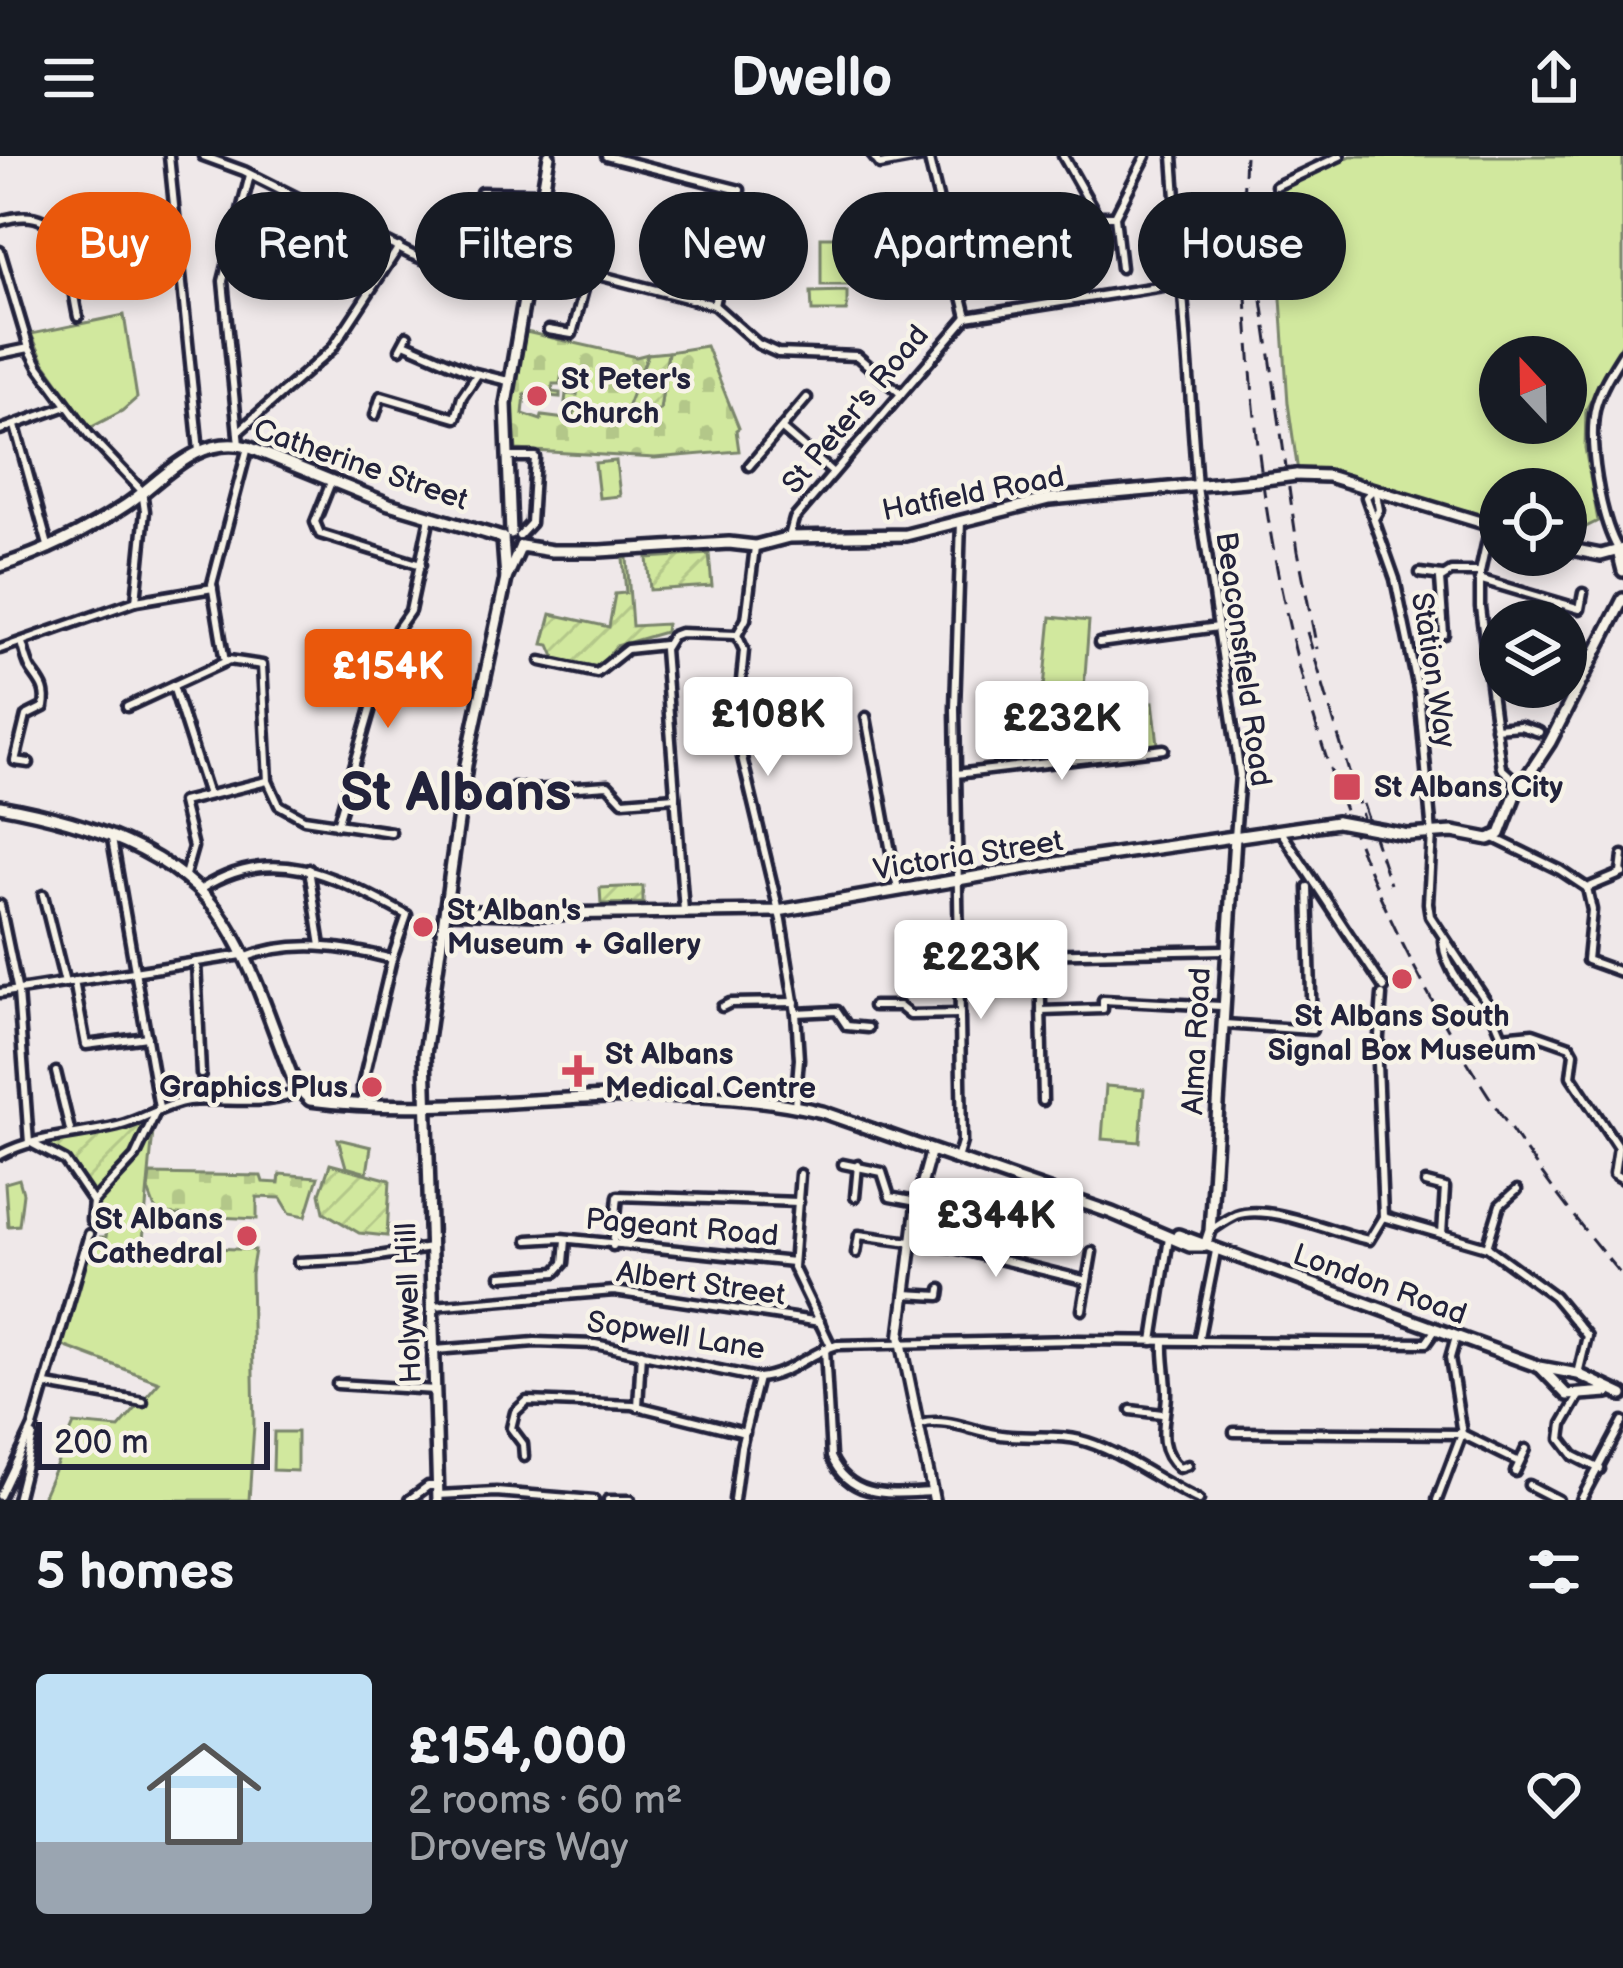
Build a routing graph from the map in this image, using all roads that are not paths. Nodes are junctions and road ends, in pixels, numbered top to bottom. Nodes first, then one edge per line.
1 (169, 156) edge
2 (203, 156) edge
3 (549, 156) edge
4 (606, 156) edge
5 (873, 156) edge
6 (928, 156) edge
7 (1063, 156) edge
8 (1173, 156) edge
9 (1340, 156) edge
10 (1140, 158) edge
11 (250, 175) junction
12 (1276, 186) dead end
13 (545, 192) edge
14 (937, 192) edge
15 (1176, 192) edge
16 (1115, 216) junction
17 (36, 218) edge
18 (0, 221) edge
19 (399, 248) junction
20 (0, 251) edge
21 (415, 255) edge
22 (1121, 268) dead end
23 (615, 280) edge
24 (1138, 290) edge
25 (74, 300) edge
26 (522, 300) edge
27 (581, 300) edge
28 (963, 300) edge
29 (1183, 300) edge
30 (714, 305) junction
31 (967, 316) junction
32 (78, 317) dead end
33 (548, 330) dead end
34 (404, 343) dead end
35 (29, 348) junction
36 (1623, 353) edge
37 (0, 354) edge
38 (477, 375) junction
39 (508, 381) junction
40 (901, 394) junction
41 (807, 398) dead end
42 (66, 406) junction
43 (375, 415) dead end
44 (15, 426) junction
45 (782, 429) junction
46 (0, 430) edge
47 (238, 432) junction
48 (243, 446) junction
49 (199, 452) junction
50 (508, 457) junction
51 (749, 466) dead end
52 (833, 473) junction
53 (331, 482) junction
54 (1197, 487) junction
55 (1374, 490) junction
56 (142, 491) junction
57 (430, 517) junction
58 (961, 521) junction
59 (1479, 521) edge
60 (789, 538) junction
61 (513, 541) junction
62 (755, 546) junction
63 (49, 549) junction
64 (1621, 552) edge
65 (1587, 553) edge
66 (421, 565) junction
67 (0, 566) edge
68 (1623, 571) edge
69 (1420, 573) dead end
70 (1442, 576) junction
71 (1479, 576) edge
72 (1480, 576) joint
73 (213, 588) junction
74 (1582, 593) dead end
75 (1623, 599) edge
76 (1549, 600) edge
77 (1581, 600) edge
78 (136, 601) junction
79 (1218, 627) junction
80 (1444, 634) dead end
81 (736, 635) junction
82 (22, 642) junction
83 (1099, 643) dead end
84 (666, 644) junction
85 (0, 649) edge
86 (541, 661) dead end
87 (224, 662) junction
88 (173, 686) junction
89 (45, 692) junction
90 (52, 703) dead end
91 (128, 706) dead end
92 (866, 717) dead end
93 (1496, 728) junction
94 (1539, 732) dead end
95 (1164, 749) dead end
96 (29, 763) dead end
97 (956, 774) junction
98 (268, 781) junction
99 (1521, 786) junction
100 (514, 787) dead end
101 (208, 795) junction
102 (676, 797) junction
103 (0, 806) edge
104 (337, 825) junction
105 (1280, 830) junction
106 (391, 832) dead end
107 (1432, 834) junction
108 (1235, 837) junction
109 (1493, 838) junction
110 (112, 839) junction
111 (1623, 855) edge
112 (309, 869) junction
113 (1622, 873) edge
114 (185, 875) junction
115 (958, 879) junction
116 (1308, 887) dead end
117 (1587, 888) junction
118 (200, 890) junction
119 (898, 890) junction
120 (43, 895) dead end
121 (0, 905) edge
122 (447, 911) junction
123 (685, 911) junction
124 (778, 911) junction
125 (321, 946) junction
126 (1225, 950) junction
127 (1022, 955) dead end
128 (243, 956) junction
129 (958, 956) junction
130 (392, 959) junction
131 (196, 962) junction
132 (136, 970) junction
133 (1623, 973) edge
134 (69, 982) junction
135 (18, 992) junction
136 (0, 993) edge
137 (794, 1002) junction
138 (722, 1006) dead end
139 (873, 1006) dead end
140 (1222, 1006) junction
141 (1041, 1011) junction
142 (796, 1013) junction
143 (960, 1014) junction
144 (1221, 1024) junction
145 (868, 1028) dead end
146 (147, 1037) junction
147 (56, 1072) dead end
148 (201, 1074) dead end
149 (298, 1090) junction
150 (1043, 1101) dead end
151 (362, 1102) junction
152 (424, 1105) junction
153 (795, 1105) junction
154 (157, 1111) junction
155 (71, 1134) junction
156 (29, 1143) junction
157 (931, 1151) junction
158 (0, 1155) edge
159 (957, 1159) junction
160 (843, 1164) dead end
161 (858, 1166) junction
162 (800, 1174) dead end
163 (1623, 1179) edge
164 (1426, 1183) dead end
165 (1517, 1190) dead end
166 (854, 1197) dead end
167 (93, 1202) junction
168 (799, 1202) junction
169 (916, 1202) junction
170 (1383, 1217) junction
171 (91, 1220) dead end
172 (1147, 1227) junction
173 (1210, 1231) junction
174 (89, 1234) dead end
175 (1442, 1234) junction
176 (1169, 1238) junction
177 (528, 1240) dead end
178 (566, 1240) junction
179 (912, 1241) junction
180 (613, 1246) junction
181 (1487, 1247) junction
182 (430, 1248) junction
183 (1210, 1249) junction
184 (1092, 1252) dead end
185 (856, 1253) dead end
186 (298, 1262) dead end
187 (793, 1262) junction
188 (501, 1276) dead end
189 (1087, 1281) junction
190 (941, 1289) dead end
191 (905, 1294) junction
192 (433, 1306) junction
193 (1082, 1310) dead end
194 (820, 1322) junction
195 (1436, 1329) junction
196 (1456, 1336) junction
197 (1153, 1341) junction
198 (903, 1342) junction
199 (1164, 1342) junction
200 (1198, 1343) junction
201 (828, 1347) junction
202 (435, 1350) junction
203 (641, 1352) junction
204 (1540, 1366) junction
205 (1577, 1376) junction
206 (758, 1378) junction
207 (46, 1384) junction
208 (337, 1384) dead end
209 (436, 1390) junction
210 (1573, 1393) junction
211 (1618, 1393) edge
212 (143, 1402) dead end
213 (638, 1406) junction
214 (1131, 1410) dead end
215 (1162, 1414) junction
216 (1623, 1421) edge
217 (921, 1424) junction
218 (33, 1426) junction
219 (1234, 1432) dead end
220 (745, 1433) junction
221 (1462, 1434) junction
222 (1526, 1449) dead end
223 (524, 1457) dead end
224 (1520, 1462) junction
225 (1181, 1469) dead end
226 (1600, 1469) junction
227 (1515, 1472) dead end
228 (1529, 1485) dead end
229 (438, 1494) edge
230 (0, 1496) edge
231 (933, 1496) edge
232 (17, 1500) edge
233 (410, 1500) edge
234 (594, 1500) edge
235 (608, 1500) edge
236 (630, 1500) edge
237 (734, 1500) edge
238 (1199, 1500) edge
239 (1437, 1500) edge
240 (1558, 1500) edge
241 (1581, 1500) edge

1 - 49 street
2 - 11 street
3 - 13 main road
4 - 30 street
5 - 6 street
6 - 14 street
7 - 16 street
8 - 15 street, Beaconsfield Road
9 - 12 street
10 - 16 street
11 - 19 street
11 - 47 street
16 - 22 street
17 - 18 street
19 - 21 street
19 - 47 street
20 - 35 street
23 - 30 street
24 - 31 street
25 - 32 street
26 - 39 main road
27 - 33 street
28 - 31 street
29 - 54 street, Beaconsfield Road
30 - 40 street
31 - 40 street, St Peter's Road
34 - 38 street
35 - 37 street
35 - 42 street
36 - 64 street
38 - 39 street
38 - 43 street
39 - 50 main road
40 - 52 street, St Peter's Road
41 - 45 street
42 - 44 street
42 - 56 street
44 - 46 street
44 - 63 street
45 - 51 street
45 - 52 street
47 - 48 street
48 - 49 main road, Catherine Street
48 - 53 main road, Catherine Street
48 - 73 street
49 - 56 main road, Catherine Street
50 - 61 main road
50 - 61 street
52 - 60 street, St Peter's Road
53 - 57 main road, Catherine Street
53 - 66 street
54 - 55 main road, Hatfield Road, bridge
54 - 58 main road, Hatfield Road
54 - 79 street, Beaconsfield Road
55 - 59 main road, Hatfield Road
55 - 107 street, Station Way
56 - 63 main road, Catherine Street
56 - 78 street
57 - 61 main road, Catherine Street
57 - 66 street
58 - 60 main road, Hatfield Road
58 - 97 street
60 - 62 main road, Hatfield Road
61 - 62 main road, Hatfield Road
61 - 122 main road, Holywell Hill
62 - 81 street
63 - 67 main road, Catherine Street
64 - 65 main road
64 - 68 main road
66 - 104 street
69 - 70 street
70 - 71 street
70 - 80 street
72 - 76 street
72 - 93 street
73 - 78 street
73 - 87 street
74 - 77 street
75 - 99 main road
78 - 82 street
79 - 83 street
79 - 108 street, Beaconsfield Road
81 - 84 street
81 - 124 street
82 - 85 street
82 - 89 street
84 - 86 street
84 - 102 street
87 - 88 street
87 - 98 street
88 - 91 street
88 - 101 street
89 - 90 street
89 - 96 street
92 - 119 street
93 - 94 street
93 - 99 street
95 - 97 street
97 - 115 street
98 - 101 street
98 - 104 street
99 - 109 main road
100 - 102 street
101 - 114 street
102 - 123 street
103 - 110 main road
104 - 106 street
105 - 107 main road, Victoria Street, bridge
105 - 108 main road, Victoria Street
105 - 170 street
107 - 109 main road, Victoria Street
107 - 163 street, Station Way
108 - 115 main road, Victoria Street
108 - 126 main road, Alma Road
109 - 117 street
110 - 114 main road
110 - 132 street
111 - 113 street
112 - 118 street
112 - 125 street
112 - 130 street
113 - 117 street
114 - 118 main road
115 - 119 main road, Victoria Street
115 - 129 street
116 - 144 street
117 - 133 street
118 - 128 main road
119 - 124 main road, Victoria Street
120 - 134 street
121 - 135 street
122 - 123 main road, Victoria Street
122 - 152 main road, Holywell Hill
123 - 124 main road, Victoria Street
124 - 137 street
125 - 128 street
125 - 130 street
126 - 140 main road, Alma Road
126 - 141 street
127 - 129 street
128 - 131 street
128 - 149 main road
129 - 143 street
130 - 151 street
131 - 132 street
131 - 148 street
132 - 134 street
132 - 146 street
134 - 135 street
134 - 146 street
135 - 136 street
135 - 156 street
137 - 138 street
137 - 142 street
139 - 143 street
140 - 141 street
140 - 144 main road, Alma Road
141 - 150 street
142 - 145 street
142 - 153 street
143 - 159 street
144 - 173 main road, Alma Road
146 - 154 street
147 - 155 street
149 - 151 main road, London Road
149 - 154 street
151 - 152 main road, London Road
152 - 153 main road, London Road
152 - 182 main road, Holywell Hill
153 - 157 main road, London Road
154 - 155 street
154 - 167 street
155 - 156 street
156 - 158 street
156 - 167 street
157 - 159 main road, London Road
157 - 169 street
159 - 172 main road, London Road
160 - 161 street
161 - 166 street
161 - 169 street
162 - 168 street
164 - 175 street
165 - 181 street
167 - 171 street
168 - 180 street
168 - 187 street
169 - 179 street
170 - 173 street
170 - 175 street
172 - 176 main road, London Road
172 - 183 main road, London Road
173 - 183 main road, Alma Road
174 - 207 street
175 - 181 street
176 - 183 main road, London Road
176 - 197 street
177 - 178 street, Pageant Road
178 - 180 street, Pageant Road
178 - 188 street
179 - 185 street
179 - 189 street
179 - 191 street
180 - 187 street, Pageant Road
181 - 205 street
182 - 186 street
182 - 192 main road, Holywell Hill
183 - 195 main road, London Road
183 - 200 street
184 - 189 street
187 - 194 street
189 - 193 street
190 - 191 street
191 - 198 street
192 - 194 street, Albert Street
192 - 202 main road, Holywell Hill
194 - 201 street
195 - 196 main road, London Road
195 - 200 street
196 - 204 main road, London Road
196 - 221 street
197 - 198 street
197 - 199 street
198 - 201 street
198 - 217 street
199 - 200 street
199 - 215 street
201 - 206 street, Sopwell Lane
201 - 231 street
202 - 203 street, Sopwell Lane
202 - 209 main road, Holywell Hill
203 - 206 street, Sopwell Lane
203 - 213 street
204 - 205 main road, London Road
204 - 210 main road, London Road
205 - 210 main road
205 - 210 main road
205 - 211 main road, London Road
206 - 220 street
207 - 212 street
207 - 218 street
208 - 209 street
209 - 229 main road, Holywell Hill
210 - 211 main road, London Road
210 - 226 street
213 - 220 street
213 - 223 street
214 - 215 street
215 - 225 street
216 - 226 street
217 - 231 street
217 - 238 street
218 - 230 street
218 - 232 street
219 - 221 street
220 - 237 street
221 - 224 street
221 - 239 street
222 - 224 street
224 - 227 street
226 - 241 street
228 - 240 street
229 - 233 street
229 - 234 street
235 - 236 street

